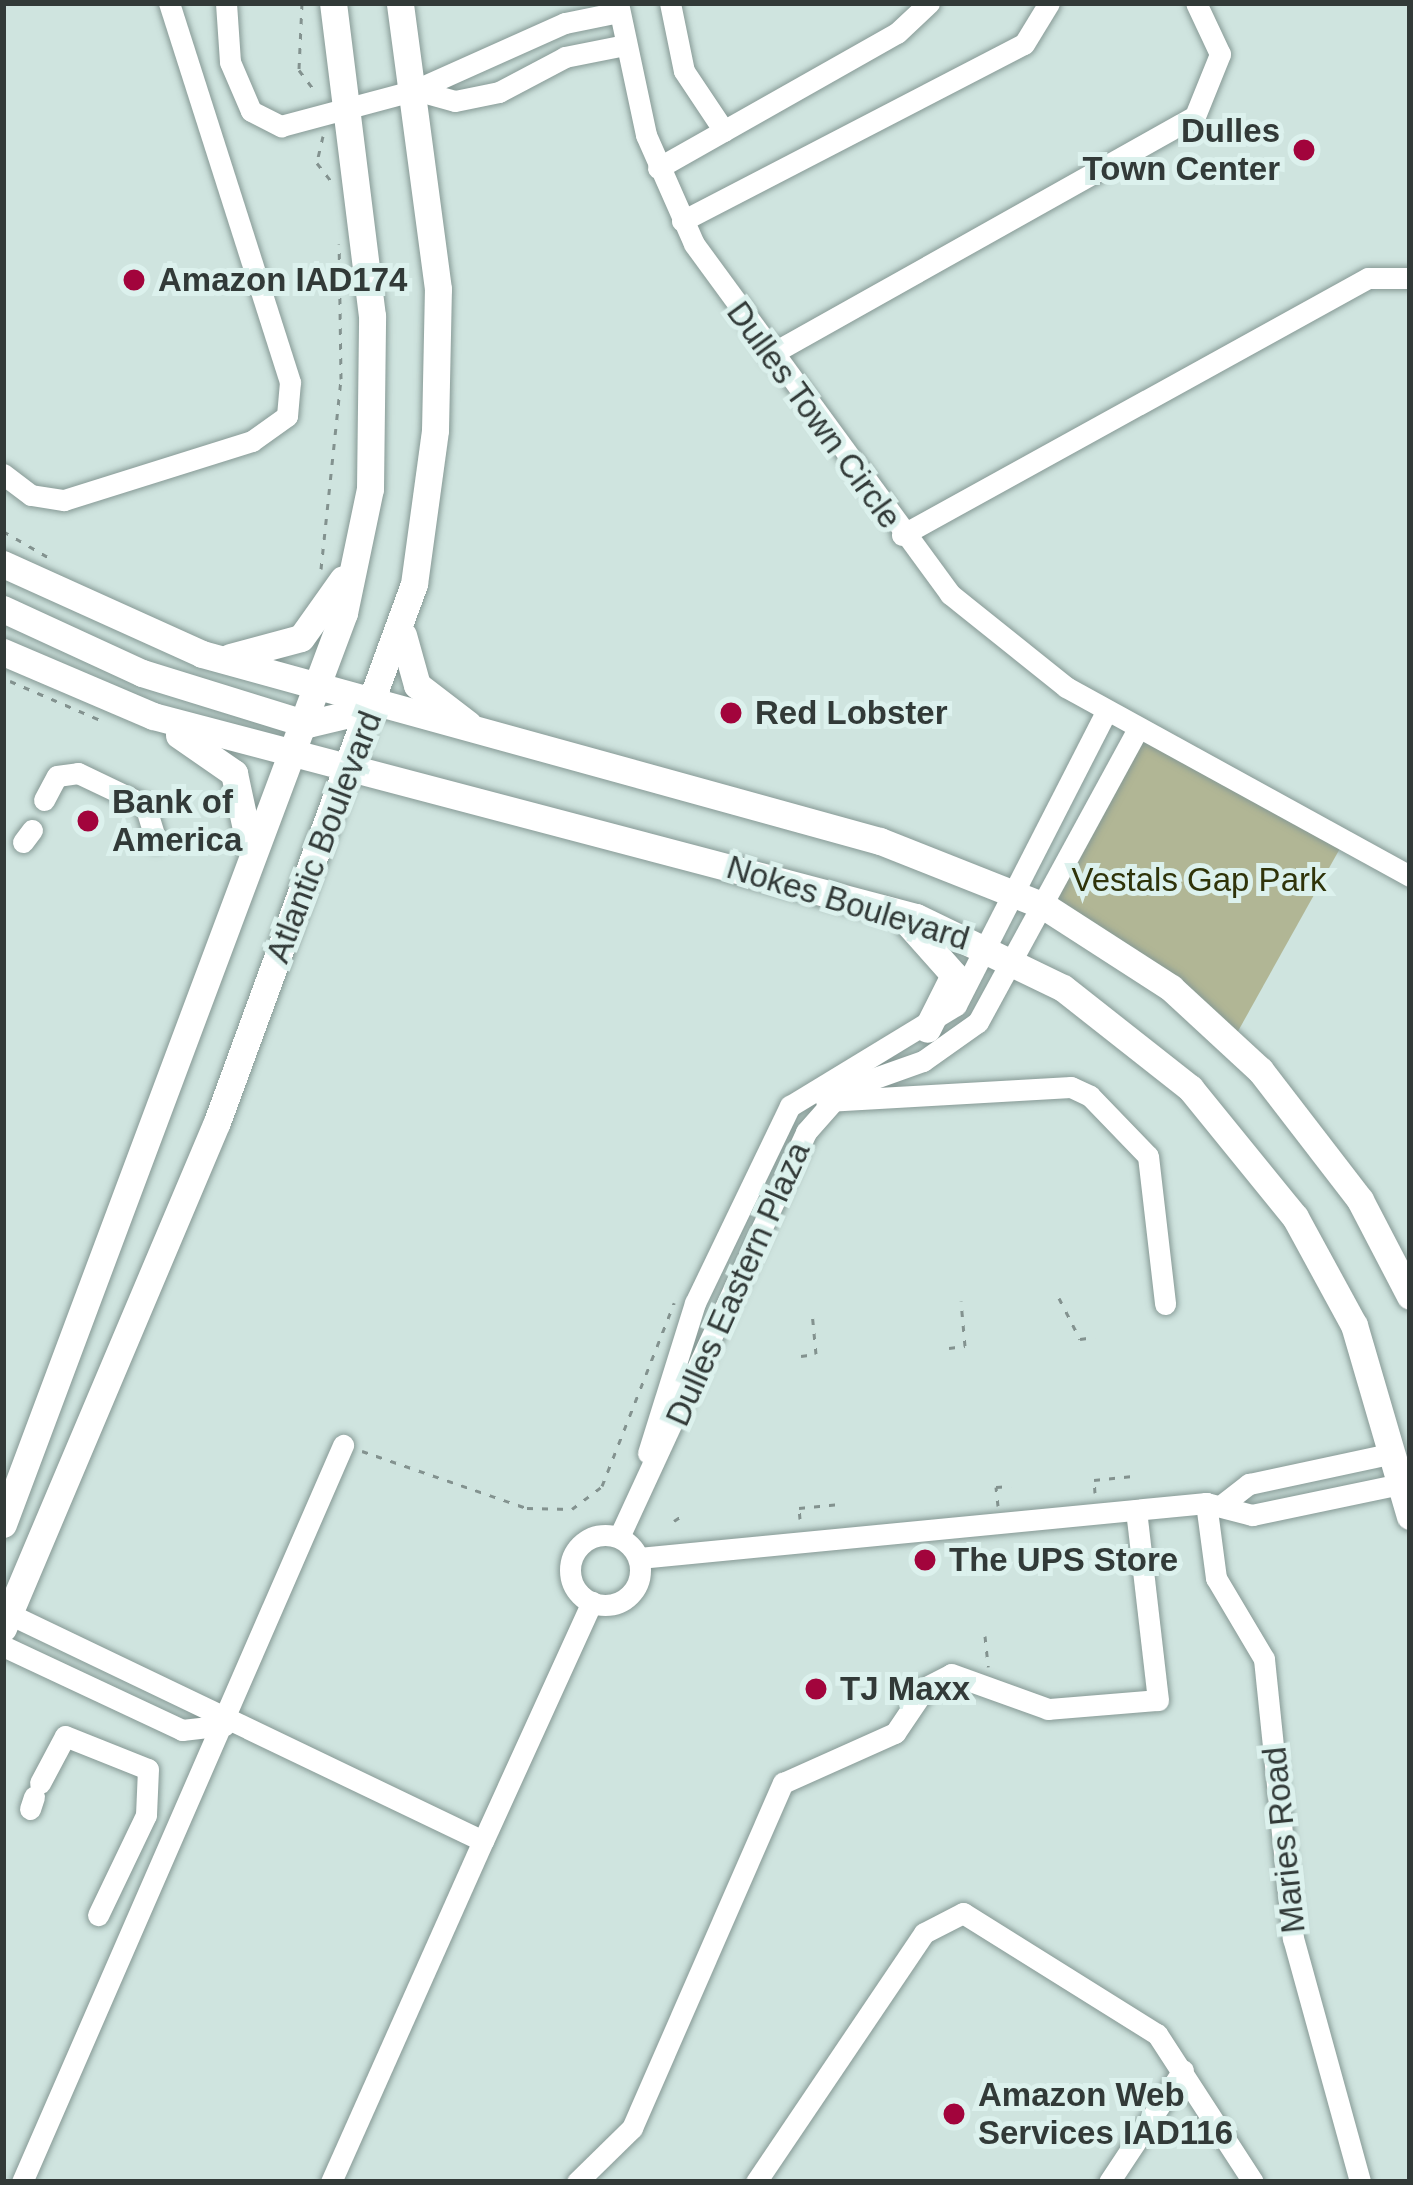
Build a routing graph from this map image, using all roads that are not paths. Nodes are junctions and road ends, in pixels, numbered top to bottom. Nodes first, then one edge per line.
1 (170, 3) edge
2 (226, 3) edge
3 (333, 3) edge
4 (400, 3) edge
5 (670, 3) edge
6 (929, 3) edge
7 (1049, 3) edge
8 (1196, 3) edge
9 (619, 7) edge
10 (625, 45) junction
11 (416, 89) junction
12 (350, 104) junction
13 (724, 131) junction
14 (658, 168) junction
15 (682, 221) junction
16 (1410, 278) edge
17 (771, 353) junction
18 (3, 474) edge
19 (902, 536) junction
20 (356, 559) junction
21 (3, 564) edge
22 (3, 609) edge
23 (404, 622) junction
24 (3, 652) edge
25 (202, 655) junction
26 (320, 691) junction
27 (116, 704) junction
28 (374, 708) junction
29 (1107, 710) junction
30 (307, 724) junction
31 (1138, 728) junction
32 (492, 739) junction
33 (294, 754) junction
34 (351, 770) junction
35 (44, 800) dead end
36 (155, 840) dead end
37 (244, 873) junction
38 (1410, 876) edge
39 (1012, 890) junction
40 (1044, 906) junction
41 (889, 909) junction
42 (989, 947) junction
43 (1016, 962) junction
44 (926, 1029) junction
45 (804, 1088) junction
46 (829, 1102) junction
47 (1410, 1296) edge
48 (1165, 1304) dead end
49 (343, 1445) road end
50 (1401, 1451) edge
51 (1406, 1483) edge
52 (638, 1492) junction
53 (1215, 1503) junction
54 (1136, 1510) junction
55 (1410, 1516) edge
56 (3, 1524) edge
57 (619, 1537) junction
58 (639, 1558) junction
59 (592, 1602) junction
60 (5, 1617) edge
61 (3, 1646) edge
62 (225, 1726) junction
63 (35, 1796) dead end
64 (483, 1841) junction
65 (98, 1915) dead end
66 (1184, 2070) junction
67 (22, 2182) edge
68 (332, 2182) edge
69 (577, 2182) edge
70 (756, 2182) edge
71 (1109, 2182) edge
72 (1253, 2182) edge
73 (1360, 2182) edge

1 - 18 street
2 - 12 street
3 - 12 main road, Atlantic Boulevard
4 - 11 main road, Atlantic Boulevard
5 - 13 street
6 - 13 street
7 - 15 street
8 - 17 street
9 - 10 street, Dulles Town Circle
9 - 11 street, Dulles Town Circle
10 - 11 street
10 - 14 street, Dulles Town Circle
11 - 12 street
11 - 23 main road, Atlantic Boulevard
12 - 20 main road, Atlantic Boulevard
13 - 14 street
14 - 15 street, Dulles Town Circle
15 - 17 street, Dulles Town Circle
16 - 19 street
17 - 19 street, Dulles Town Circle
19 - 29 street, Dulles Town Circle
20 - 25 main road
20 - 26 main road, Atlantic Boulevard
21 - 25 main road, Nokes Boulevard
22 - 30 main road
23 - 28 main road, Atlantic Boulevard
23 - 32 main road
24 - 27 main road, Nokes Boulevard
25 - 26 main road, Nokes Boulevard
26 - 28 main road, Nokes Boulevard
26 - 30 main road, Atlantic Boulevard
27 - 33 main road, Nokes Boulevard
27 - 37 main road
28 - 30 main road
28 - 32 main road, Nokes Boulevard
28 - 34 main road, Atlantic Boulevard
29 - 31 street, Dulles Town Circle
29 - 39 street
30 - 33 main road, Atlantic Boulevard
31 - 38 street, Dulles Town Circle
31 - 40 street
32 - 39 main road, Nokes Boulevard
33 - 34 main road, Nokes Boulevard
33 - 37 main road, Atlantic Boulevard
34 - 41 main road, Nokes Boulevard
34 - 60 main road, Atlantic Boulevard
35 - 36 street
37 - 56 main road, Atlantic Boulevard
39 - 40 main road, Nokes Boulevard
39 - 42 street
40 - 43 street
40 - 47 main road, Nokes Boulevard
41 - 42 main road, Nokes Boulevard
41 - 44 main road
42 - 43 main road, Nokes Boulevard
42 - 44 street
43 - 46 street
43 - 50 main road, Nokes Boulevard
44 - 45 street
45 - 46 street
45 - 52 street, Dulles Eastern Plaza
46 - 48 street
46 - 52 street, Dulles Eastern Plaza
49 - 62 street
50 - 51 main road, Nokes Boulevard
50 - 53 street
51 - 53 street
51 - 55 main road, Nokes Boulevard
52 - 57 street, Dulles Eastern Plaza
53 - 54 street
53 - 73 street, Maries Road
54 - 58 street
54 - 69 street
57 - 58 street
57 - 59 street
58 - 59 street
59 - 64 street
60 - 62 street
61 - 62 street
62 - 64 street
62 - 67 street
63 - 65 street
64 - 68 street
66 - 70 street
66 - 71 street
66 - 72 street

